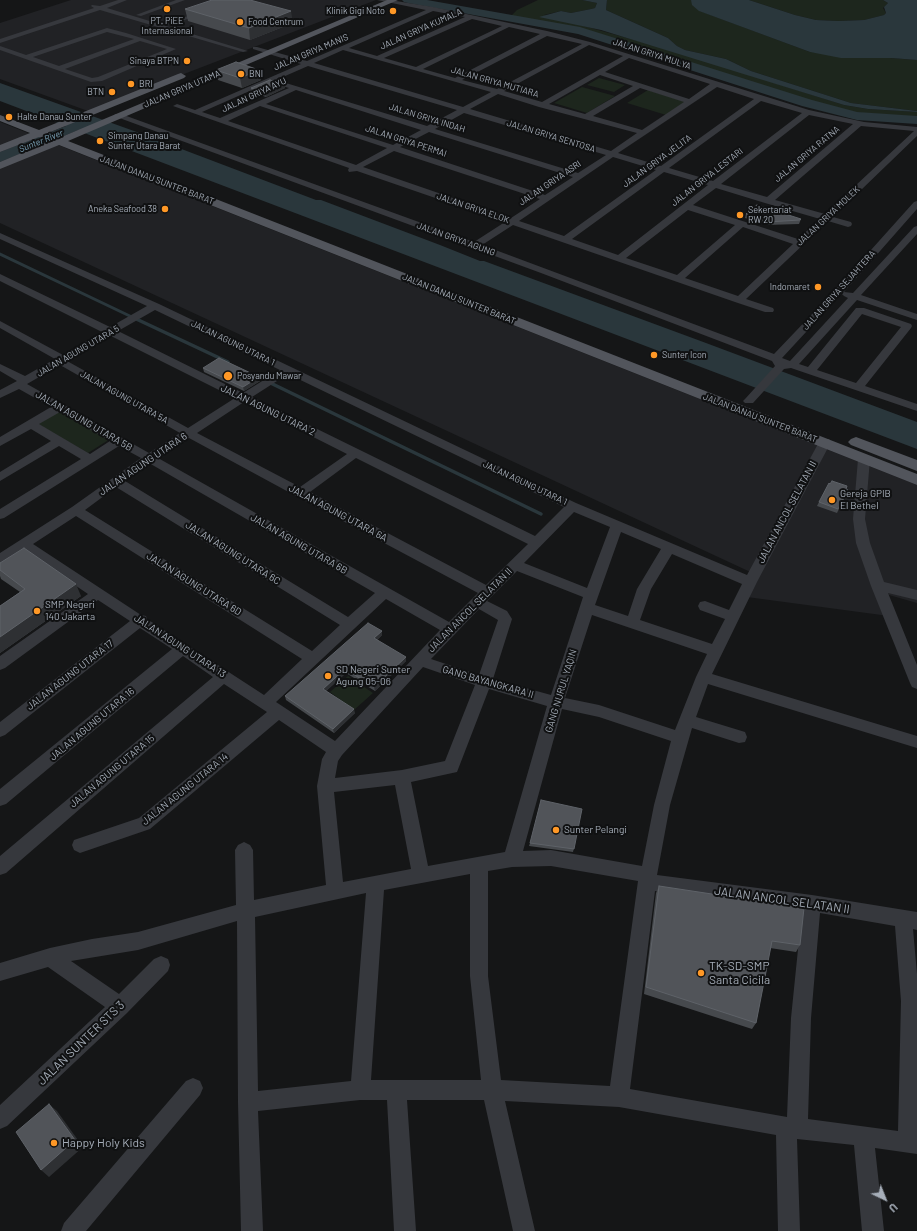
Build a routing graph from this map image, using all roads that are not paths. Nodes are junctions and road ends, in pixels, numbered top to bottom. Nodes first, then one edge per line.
1 (112, 0) edge
2 (124, 0) edge
3 (182, 0) edge
4 (376, 0) edge
5 (380, 0) edge
6 (215, 1) edge
7 (392, 1) edge
8 (229, 2) edge
9 (100, 6) junction
10 (433, 9) junction
11 (138, 15) junction
12 (471, 17) junction
13 (169, 24) junction
14 (508, 25) junction
15 (307, 27) dead end
16 (547, 33) junction
17 (0, 37) edge
18 (140, 39) junction
19 (0, 41) edge
20 (270, 42) dead end
21 (588, 43) junction
22 (0, 48) edge
23 (342, 48) junction
24 (250, 49) junction
25 (270, 52) junction
26 (232, 56) dead end
27 (628, 56) junction
28 (27, 57) junction
29 (378, 58) junction
30 (307, 64) junction
31 (58, 69) junction
32 (416, 69) junction
33 (599, 72) junction
34 (190, 73) dead end
35 (270, 80) junction
36 (456, 80) junction
37 (716, 84) junction
38 (640, 85) junction
39 (295, 88) junction
40 (497, 92) junction
41 (760, 98) junction
42 (690, 102) junction
43 (260, 104) junction
44 (542, 104) junction
45 (177, 106) dead end
46 (0, 109) edge
47 (463, 110) junction
48 (196, 112) junction
49 (808, 112) junction
50 (586, 117) junction
51 (0, 118) edge
52 (114, 118) junction
53 (221, 122) junction
54 (859, 123) junction
55 (428, 129) junction
56 (917, 129) edge
57 (917, 132) edge
58 (644, 133) junction
59 (55, 134) junction
60 (0, 148) edge
61 (393, 148) junction
62 (612, 154) junction
63 (0, 166) edge
64 (356, 167) junction
65 (662, 169) junction
66 (348, 172) dead end
67 (579, 176) junction
68 (714, 185) junction
69 (546, 198) junction
70 (768, 201) junction
71 (917, 204) edge
72 (686, 206) junction
73 (826, 218) junction
74 (511, 221) junction
75 (741, 224) junction
76 (848, 224) dead end
77 (917, 229) edge
78 (0, 236) edge
79 (565, 240) junction
80 (800, 243) junction
81 (475, 246) junction
82 (619, 259) junction
83 (0, 277) edge
84 (678, 279) junction
85 (839, 291) junction
86 (854, 296) junction
87 (739, 300) junction
88 (155, 306) junction
89 (769, 310) dead end
90 (512, 315) junction
91 (917, 317) edge
92 (0, 324) edge
93 (111, 332) junction
94 (61, 360) junction
95 (778, 365) junction
96 (792, 365) junction
97 (0, 367) edge
98 (810, 371) junction
99 (284, 372) junction
100 (22, 383) junction
101 (859, 387) junction
102 (0, 395) edge
103 (753, 397) junction
104 (244, 398) junction
105 (60, 407) junction
106 (917, 408) edge
107 (31, 424) junction
108 (188, 433) junction
109 (59, 441) junction
110 (118, 441) junction
111 (0, 442) edge
112 (825, 442) junction
113 (356, 453) junction
114 (149, 458) junction
115 (90, 459) junction
116 (864, 459) junction
117 (917, 466) edge
118 (0, 476) edge
119 (917, 480) edge
120 (117, 482) junction
121 (300, 493) junction
122 (572, 506) junction
123 (76, 510) junction
124 (0, 515) edge
125 (617, 526) junction
126 (537, 543) junction
127 (23, 544) junction
128 (669, 548) junction
129 (0, 559) edge
130 (515, 566) junction
131 (750, 582) junction
132 (878, 586) junction
133 (384, 592) junction
134 (99, 593) junction
135 (917, 595) edge
136 (483, 597) junction
137 (589, 602) junction
138 (704, 606) dead end
139 (733, 617) junction
140 (141, 620) junction
141 (349, 624) junction
142 (632, 624) junction
143 (450, 629) junction
144 (183, 648) junction
145 (716, 651) junction
146 (312, 658) junction
147 (421, 661) junction
148 (0, 664) edge
149 (224, 676) junction
150 (703, 677) junction
151 (484, 682) junction
152 (917, 683) edge
153 (556, 702) junction
154 (266, 703) junction
155 (278, 712) junction
156 (687, 720) junction
157 (0, 730) edge
158 (739, 737) dead end
159 (680, 738) junction
160 (917, 742) edge
161 (336, 750) junction
162 (402, 777) junction
163 (325, 786) junction
164 (0, 799) edge
165 (80, 845) dead end
166 (244, 850) dead end
167 (512, 859) junction
168 (2, 861) edge
169 (479, 865) junction
170 (421, 876) junction
171 (648, 879) junction
172 (376, 884) junction
173 (335, 892) junction
174 (812, 903) junction
175 (244, 911) junction
176 (910, 920) edge
177 (50, 957) junction
178 (161, 965) dead end
179 (0, 972) edge
180 (120, 1006) junction
181 (193, 1088) dead end
182 (360, 1090) junction
183 (396, 1090) junction
184 (492, 1090) junction
185 (619, 1097) junction
186 (248, 1102) junction
187 (0, 1119) edge
188 (791, 1128) junction
189 (863, 1136) junction
190 (913, 1143) edge
191 (72, 1231) edge
192 (252, 1231) edge
193 (405, 1231) edge
194 (524, 1231) edge
195 (789, 1231) edge
196 (873, 1231) edge

1 - 9 street
2 - 9 street
3 - 11 street
4 - 15 main road
5 - 7 street, JALAN GRIYA MULYA
6 - 8 street
7 - 10 street, JALAN GRIYA MULYA
7 - 25 main road, JALAN GRIYA UTAMA
8 - 13 street
9 - 11 street
9 - 17 street
9 - 19 street
9 - 24 street
10 - 12 street, JALAN GRIYA MULYA
10 - 23 street, JALAN GRIYA MANIS
11 - 13 street
12 - 14 street, JALAN GRIYA MULYA
12 - 29 street, JALAN GRIYA KUMALA
13 - 24 street
14 - 16 street, JALAN GRIYA MULYA
14 - 32 street
16 - 21 street, JALAN GRIYA MULYA
16 - 36 street
18 - 28 street
18 - 31 street
18 - 31 street
20 - 24 main road
21 - 27 street, JALAN GRIYA MULYA
21 - 40 street
22 - 28 street
23 - 29 street, JALAN GRIYA MUTIARA
23 - 30 street, JALAN GRIYA MANIS
24 - 25 street, JALAN GRIYA SENTOSA
24 - 26 main road
25 - 30 street, JALAN GRIYA SENTOSA
25 - 52 main road, JALAN GRIYA UTAMA
27 - 33 street
27 - 37 street, JALAN GRIYA MULYA
28 - 31 street
29 - 32 street, JALAN GRIYA MUTIARA
30 - 35 street, JALAN GRIYA MANIS
30 - 47 street, JALAN GRIYA SENTOSA
32 - 36 street, JALAN GRIYA MUTIARA
33 - 38 street
33 - 44 street
34 - 59 main road, JALAN GRIYA UTAMA
35 - 39 street, JALAN GRIYA INDAH
35 - 48 street, JALAN GRIYA MANIS
36 - 40 street, JALAN GRIYA MUTIARA
37 - 41 street, JALAN GRIYA MULYA
37 - 42 street, JALAN GRIYA ASRI
38 - 42 street
38 - 50 street
39 - 43 street, JALAN GRIYA AYU
39 - 55 street, JALAN GRIYA INDAH
40 - 44 street, JALAN GRIYA MUTIARA
40 - 47 street
41 - 49 street, JALAN GRIYA MULYA
41 - 65 street, JALAN GRIYA JELITA
42 - 58 street, JALAN GRIYA ASRI
43 - 53 street, JALAN GRIYA AYU
43 - 61 street, JALAN GRIYA PERMAI
44 - 50 street, JALAN GRIYA MUTIARA
45 - 48 street, JALAN GRIYA ELOK
46 - 59 main road, JALAN DANAU SUNTER BARAT
47 - 55 street
47 - 62 street, JALAN GRIYA SENTOSA
48 - 53 street, JALAN GRIYA ELOK
49 - 54 street, JALAN GRIYA MULYA
49 - 68 street, JALAN GRIYA LESTARI
50 - 58 street, JALAN GRIYA MUTIARA
51 - 59 main road, JALAN DANAU SUNTER BARAT
52 - 59 main road, JALAN GRIYA UTAMA
52 - 81 street, JALAN GRIYA AGUNG
53 - 64 street, JALAN GRIYA ELOK
54 - 56 street, JALAN GRIYA MULYA
54 - 70 street, JALAN GRIYA RATNA
55 - 61 street
55 - 67 street, JALAN GRIYA INDAH
57 - 73 street, JALAN GRIYA MOLEK
58 - 62 street, JALAN GRIYA ASRI
59 - 60 main road
59 - 63 main road
59 - 90 main road, JALAN DANAU SUNTER BARAT
61 - 64 street
61 - 69 street, JALAN GRIYA PERMAI
62 - 65 street, JALAN GRIYA SENTOSA
62 - 67 street, JALAN GRIYA ASRI
64 - 66 street
64 - 74 street, JALAN GRIYA ELOK
65 - 68 street, JALAN GRIYA SENTOSA
65 - 79 street, JALAN GRIYA JELITA
67 - 69 street, JALAN GRIYA ASRI
68 - 70 street, JALAN GRIYA SENTOSA
68 - 72 street, JALAN GRIYA LESTARI
69 - 74 street, JALAN GRIYA ASRI
70 - 73 street, JALAN GRIYA SENTOSA
71 - 85 street, JALAN GRIYA SEJAHTERA
72 - 75 street
72 - 82 street, JALAN GRIYA LESTARI
73 - 76 street, JALAN GRIYA SENTOSA
73 - 80 street, JALAN GRIYA MOLEK
74 - 79 street, JALAN GRIYA ELOK
74 - 81 street, JALAN GRIYA ASRI
75 - 80 street
75 - 84 street
77 - 86 street, JALAN GRIYA SEJAHTERA
78 - 88 street, JALAN AGUNG UTARA 1
79 - 82 street, JALAN GRIYA ELOK
80 - 87 street, JALAN GRIYA MOLEK
81 - 95 street, JALAN GRIYA AGUNG
82 - 84 street, JALAN GRIYA ELOK
83 - 93 street, JALAN AGUNG UTARA 2
84 - 87 street, JALAN GRIYA ELOK
85 - 86 street
85 - 95 street, JALAN GRIYA SEJAHTERA
86 - 91 street
86 - 96 street, JALAN GRIYA SEJAHTERA
87 - 89 street, JALAN GRIYA ELOK
88 - 93 street, JALAN AGUNG UTARA 5
88 - 99 street, JALAN AGUNG UTARA 1
90 - 103 main road, JALAN DANAU SUNTER BARAT
90 - 112 main road, JALAN DANAU SUNTER BARAT
92 - 94 street, JALAN AGUNG UTARA 5A
93 - 94 street, JALAN AGUNG UTARA 5
93 - 104 street, JALAN AGUNG UTARA 2
94 - 100 street, JALAN AGUNG UTARA 5
94 - 108 street, JALAN AGUNG UTARA 5A
95 - 96 street, JALAN GRIYA AGUNG
95 - 103 street, JALAN GRIYA SEJAHTERA
96 - 98 street
97 - 100 street, JALAN AGUNG UTARA 5B
98 - 101 street
98 - 101 street
99 - 104 street, JALAN AGUNG UTARA 6
99 - 122 street, JALAN AGUNG UTARA 1
100 - 102 street, JALAN AGUNG UTARA 5
100 - 105 street, JALAN AGUNG UTARA 5B
101 - 106 street
103 - 117 main road, JALAN DANAU SUNTER BARAT
104 - 108 street, JALAN AGUNG UTARA 6
104 - 113 street, JALAN AGUNG UTARA 2
105 - 107 street
105 - 110 street, JALAN AGUNG UTARA 5B
107 - 109 street
107 - 111 street
108 - 114 street, JALAN AGUNG UTARA 6
108 - 121 street, JALAN AGUNG UTARA 6A
109 - 115 street
109 - 118 street
110 - 114 street, JALAN AGUNG UTARA 5B
110 - 115 street
112 - 116 main road, JALAN DANAU SUNTER BARAT
112 - 131 street, JALAN ANCOL SELATAN II
113 - 121 street
113 - 126 street, JALAN AGUNG UTARA 2
114 - 120 street, JALAN AGUNG UTARA 6
114 - 133 street, JALAN AGUNG UTARA 6B
115 - 124 street
116 - 119 main road, JALAN DANAU SUNTER BARAT
116 - 132 street
120 - 123 street, JALAN AGUNG UTARA 6
120 - 141 street, JALAN AGUNG UTARA 6C
121 - 136 street, JALAN AGUNG UTARA 6A
122 - 125 street
122 - 126 street, JALAN ANCOL SELATAN II
123 - 127 street, JALAN AGUNG UTARA 6
123 - 146 street, JALAN AGUNG UTARA 6D
125 - 128 street
125 - 137 street, GANG NURUL YAQIN
126 - 130 street, JALAN ANCOL SELATAN II
127 - 129 street, JALAN AGUNG UTARA 6
127 - 134 street, JALAN AGUNG UTARA 13
128 - 131 street
128 - 142 street
130 - 136 street, JALAN ANCOL SELATAN II
130 - 137 street
131 - 139 street, JALAN ANCOL SELATAN II
132 - 135 street
132 - 152 street
133 - 141 street
133 - 143 street, JALAN AGUNG UTARA 6B
134 - 140 street, JALAN AGUNG UTARA 13
134 - 148 street
136 - 143 street, JALAN ANCOL SELATAN II
136 - 151 street, JALAN AGUNG UTARA 6A
137 - 142 street
137 - 153 street, GANG NURUL YAQIN
138 - 139 street
139 - 145 street, JALAN ANCOL SELATAN II
140 - 144 street, JALAN AGUNG UTARA 13
140 - 157 street, JALAN AGUNG UTARA 17
141 - 146 street
142 - 145 street
143 - 147 street, JALAN ANCOL SELATAN II
144 - 149 street, JALAN AGUNG UTARA 13
144 - 164 street, JALAN AGUNG UTARA 16
145 - 150 street, JALAN ANCOL SELATAN II
146 - 154 street
147 - 151 street, GANG BAYANGKARA II
147 - 161 street, JALAN ANCOL SELATAN II
149 - 154 street, JALAN AGUNG UTARA 13
149 - 168 street, JALAN AGUNG UTARA 15
150 - 156 street, JALAN ANCOL SELATAN II
150 - 160 street
151 - 153 street, GANG BAYANGKARA II
151 - 162 street
153 - 159 street, GANG BAYANGKARA II
153 - 167 street, GANG NURUL YAQIN
154 - 155 street, JALAN AGUNG UTARA 13
155 - 161 street, JALAN AGUNG UTARA 13
155 - 165 street, JALAN AGUNG UTARA 14
156 - 158 street
156 - 159 street, JALAN ANCOL SELATAN II
159 - 171 street, JALAN ANCOL SELATAN II
161 - 163 street, JALAN ANCOL SELATAN II
162 - 163 street
162 - 170 street
163 - 173 street, JALAN ANCOL SELATAN II
166 - 175 street
167 - 169 street, JALAN ANCOL SELATAN II
167 - 171 street, JALAN ANCOL SELATAN II
169 - 170 street, JALAN ANCOL SELATAN II
169 - 184 street
170 - 172 street, JALAN ANCOL SELATAN II
171 - 174 street, JALAN ANCOL SELATAN II
171 - 185 street, JALAN ANCOL SELATAN II
172 - 173 street, JALAN ANCOL SELATAN II
172 - 182 street
173 - 175 street, JALAN ANCOL SELATAN II
174 - 176 street, JALAN ANCOL SELATAN II
174 - 188 street
175 - 177 street, JALAN ANCOL SELATAN II
175 - 186 street
176 - 190 street
177 - 179 street, JALAN ANCOL SELATAN II
177 - 180 street
178 - 180 street, JALAN SUNTER STS 3
180 - 187 street, JALAN SUNTER STS 3
181 - 191 street
182 - 183 street
182 - 186 street
183 - 184 street
183 - 193 street
184 - 185 street
184 - 194 street
185 - 188 street
186 - 192 street
188 - 189 street
188 - 195 street
189 - 190 street
189 - 196 street

